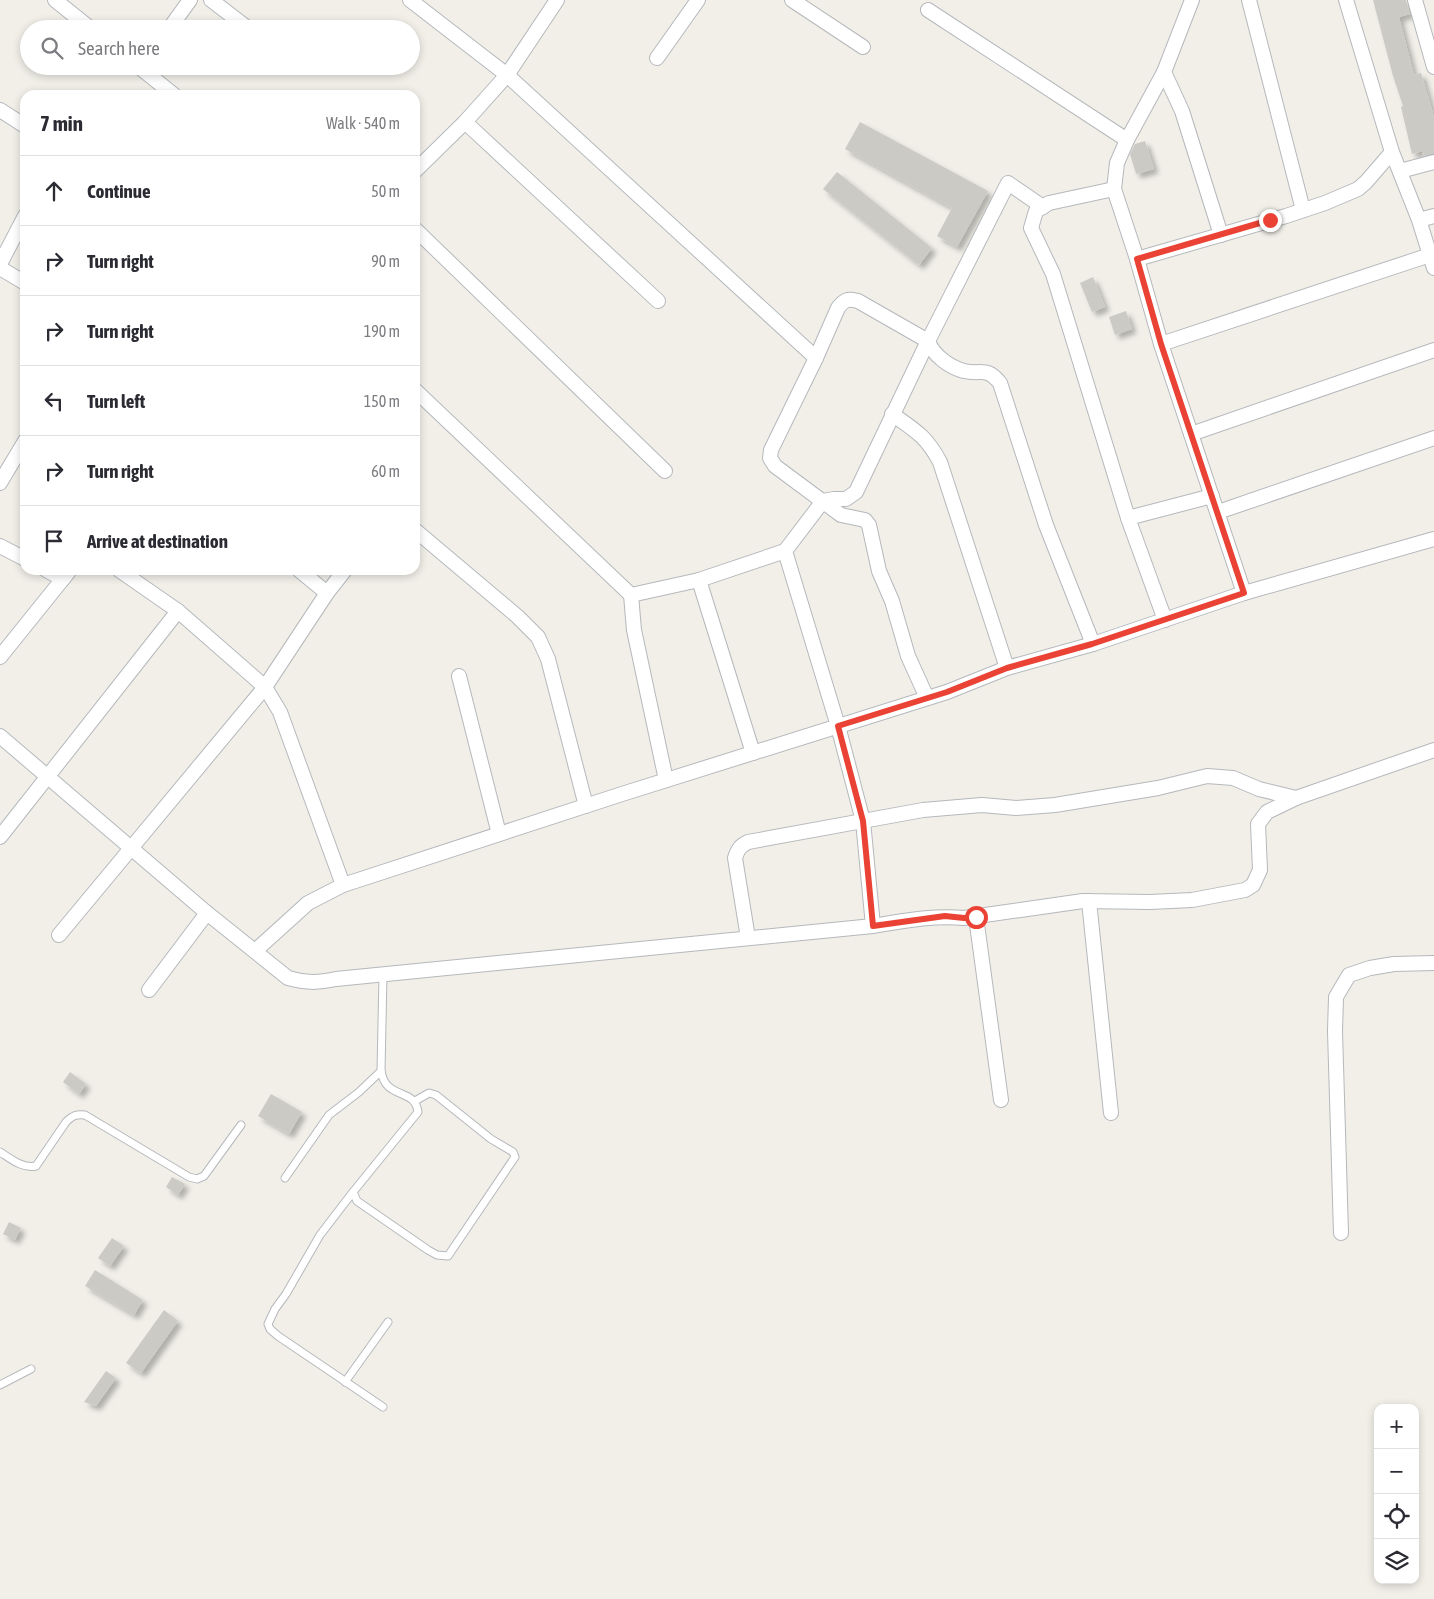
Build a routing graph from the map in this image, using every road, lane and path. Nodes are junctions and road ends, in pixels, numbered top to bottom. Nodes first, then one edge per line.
1 (55, 0) edge
2 (190, 0) edge
3 (212, 0) edge
4 (410, 0) edge
5 (557, 0) edge
6 (698, 0) edge
7 (792, 0) edge
8 (1192, 0) edge
9 (1249, 0) edge
10 (1346, 0) edge
11 (1415, 0) edge
12 (928, 10) dead end
13 (80, 20) edge
14 (176, 20) edge
15 (237, 20) edge
16 (1431, 46) edge
17 (863, 47) dead end
18 (657, 58) dead end
19 (1434, 67) edge
20 (1164, 72) junction
21 (150, 75) edge
22 (507, 75) junction
23 (168, 90) edge
24 (0, 110) edge
25 (465, 122) junction
26 (20, 123) edge
27 (1127, 140) junction
28 (1392, 152) junction
29 (1434, 162) edge
30 (420, 166) edge
31 (1400, 171) junction
32 (1114, 188) junction
33 (1043, 207) junction
34 (1303, 210) junction
35 (1434, 216) edge
36 (1419, 220) junction
37 (20, 226) edge
38 (420, 234) edge
39 (1222, 235) junction
40 (1137, 259) junction
41 (1432, 261) edge
42 (0, 264) edge
43 (0, 268) edge
44 (20, 280) edge
45 (658, 301) dead end
46 (928, 341) junction
47 (1161, 344) junction
48 (1434, 350) edge
49 (816, 358) junction
50 (420, 395) edge
51 (892, 414) junction
52 (1191, 434) junction
53 (1434, 438) edge
54 (20, 449) edge
55 (665, 471) dead end
56 (0, 483) edge
57 (1212, 496) junction
58 (823, 501) junction
59 (1218, 512) junction
60 (1128, 518) junction
61 (420, 534) edge
62 (1434, 539) edge
63 (0, 546) edge
64 (785, 551) junction
65 (20, 556) edge
66 (65, 575) edge
67 (126, 575) edge
68 (305, 575) edge
69 (341, 575) edge
70 (699, 580) junction
71 (326, 593) junction
72 (1244, 593) junction
73 (631, 595) junction
74 (178, 611) junction
75 (1165, 620) junction
76 (1092, 644) junction
77 (0, 657) edge
78 (1007, 668) junction
79 (459, 676) dead end
80 (265, 688) junction
81 (927, 698) junction
82 (838, 726) junction
83 (0, 736) edge
84 (1434, 750) edge
85 (753, 753) junction
86 (47, 777) junction
87 (666, 780) junction
88 (1296, 798) junction
89 (586, 806) junction
90 (863, 821) junction
91 (499, 834) junction
92 (0, 837) edge
93 (132, 849) junction
94 (343, 885) junction
95 (1089, 901) junction
96 (207, 913) junction
97 (976, 917) junction
98 (873, 926) junction
99 (59, 935) dead end
100 (748, 938) junction
101 (255, 951) junction
102 (1434, 963) edge
103 (383, 974) junction
104 (150, 990) dead end
105 (381, 1071) junction
106 (1001, 1100) dead end
107 (415, 1101) junction
108 (1111, 1113) dead end
109 (241, 1126) dead end
110 (0, 1152) edge
111 (285, 1178) dead end
112 (353, 1192) junction
113 (1341, 1233) dead end
114 (388, 1322) dead end
115 (31, 1369) dead end
116 (345, 1382) junction
117 (0, 1385) edge
118 (383, 1408) dead end

1 - 13 street
2 - 14 street
3 - 15 street
4 - 22 street
5 - 22 street
6 - 18 street
7 - 17 street
8 - 20 street
9 - 34 street
10 - 28 street
11 - 16 street
12 - 27 street
16 - 19 street
20 - 27 street
20 - 39 street
21 - 23 street
22 - 25 street
22 - 49 street
24 - 26 street
25 - 30 street
25 - 45 street
27 - 32 street
28 - 31 street
28 - 34 street
29 - 31 street
31 - 36 street
32 - 33 street
32 - 40 street
33 - 46 street
33 - 60 street
34 - 39 street
35 - 36 street
36 - 41 street
37 - 42 street
38 - 55 street
39 - 40 street
40 - 47 street
41 - 47 street
43 - 44 street
46 - 49 street
46 - 51 street
46 - 76 street
47 - 52 street
48 - 52 street
49 - 58 street
50 - 73 street
51 - 58 street
51 - 78 street
52 - 57 street
53 - 59 street
54 - 56 street
57 - 59 street
57 - 60 street
58 - 64 street
58 - 81 street
59 - 72 street
60 - 75 street
61 - 89 street
62 - 72 street
63 - 65 street
64 - 70 street
64 - 82 street
66 - 77 street
67 - 74 street
68 - 71 street
69 - 71 street
70 - 73 street
70 - 85 street
71 - 80 street
72 - 75 street
73 - 87 street
74 - 80 street
74 - 86 street
75 - 76 street
76 - 78 street
78 - 81 street
79 - 91 street
80 - 93 street
80 - 94 street
81 - 82 street
82 - 85 street
82 - 90 street
83 - 86 street
84 - 88 street
85 - 87 street
86 - 92 street
86 - 93 street
87 - 89 street
88 - 90 street
88 - 95 street
89 - 91 street
90 - 98 street
90 - 100 street
91 - 94 street
93 - 96 street
93 - 99 street
94 - 101 street
95 - 97 street
95 - 108 street
96 - 101 street
96 - 104 street
97 - 98 street
97 - 106 street
98 - 100 street
100 - 103 street
101 - 103 street
102 - 113 street
103 - 105 lane
105 - 107 lane
105 - 111 lane
107 - 112 lane
107 - 112 lane
109 - 110 lane
112 - 116 lane
114 - 116 lane
115 - 117 lane
116 - 118 lane

